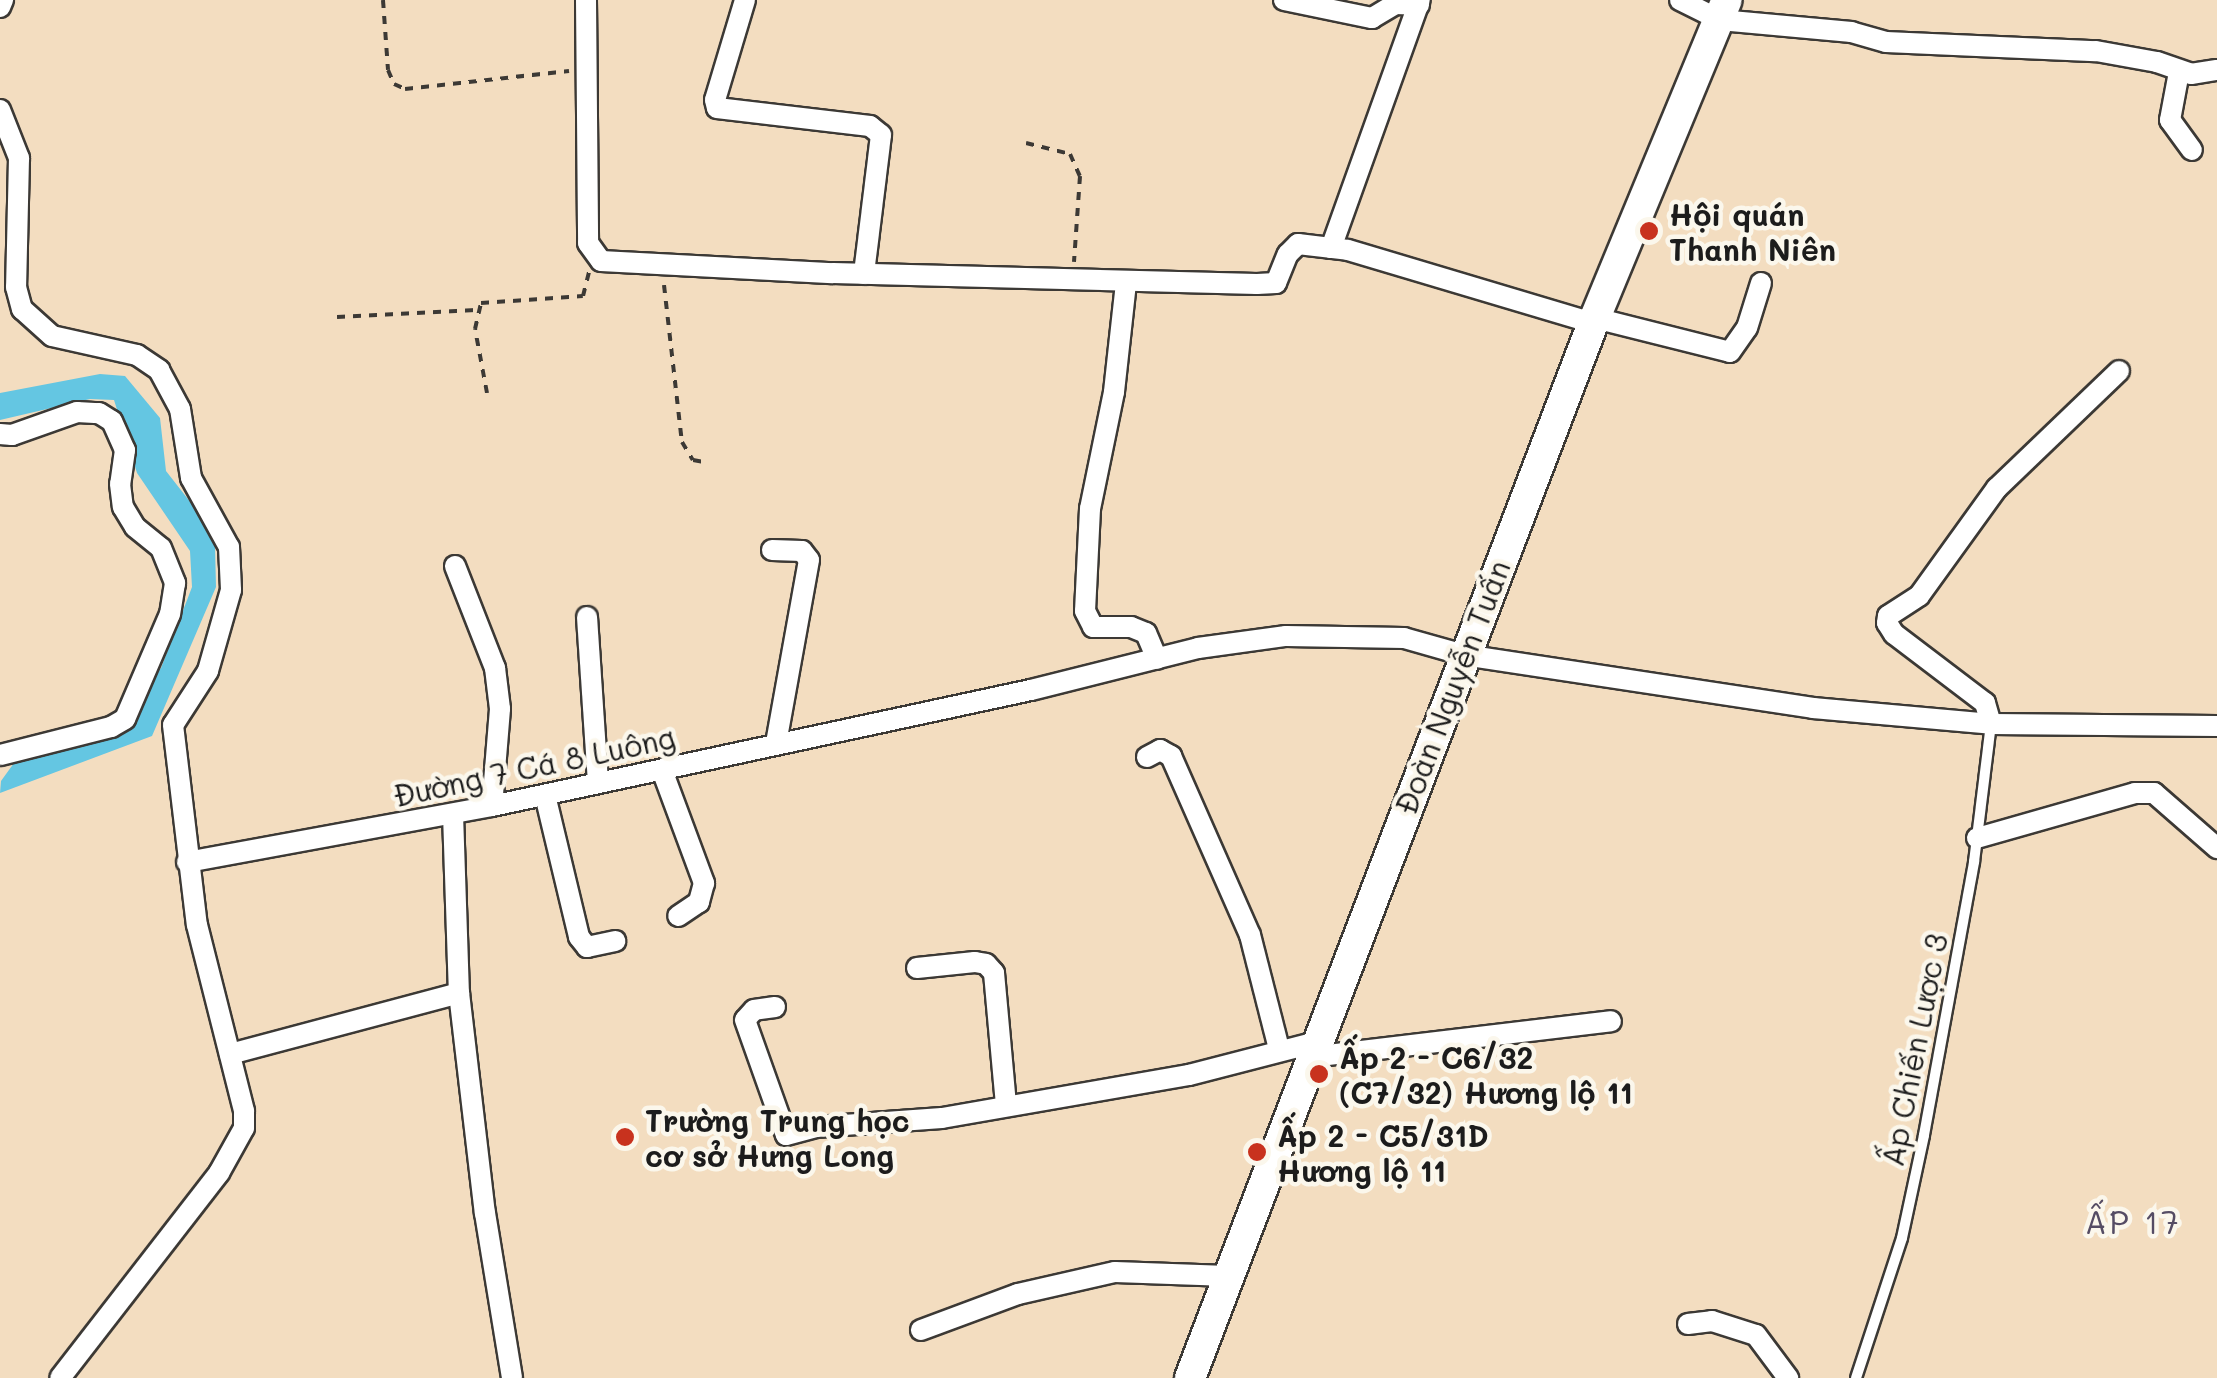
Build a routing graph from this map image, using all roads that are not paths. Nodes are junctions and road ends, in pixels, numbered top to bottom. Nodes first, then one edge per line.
1 (586, 0) edge
2 (744, 0) edge
3 (1284, 0) edge
4 (1680, 0) edge
5 (1419, 2) edge
6 (1723, 10) edge
7 (2217, 70) edge
8 (2179, 72) junction
9 (0, 110) edge
10 (2192, 150) dead end
11 (1331, 248) junction
12 (864, 274) junction
13 (1126, 283) junction
14 (1761, 283) dead end
15 (1594, 320) junction
16 (2119, 371) dead end
17 (0, 434) edge
18 (772, 550) dead end
19 (454, 566) dead end
20 (587, 616) dead end
21 (1464, 656) junction
22 (1156, 659) junction
23 (1991, 724) junction
24 (2217, 726) edge
25 (776, 744) junction
26 (0, 755) edge
27 (1147, 758) dead end
28 (662, 770) junction
29 (598, 784) junction
30 (545, 795) junction
31 (492, 806) junction
32 (454, 814) junction
33 (1978, 838) junction
34 (2217, 848) edge
35 (188, 862) junction
36 (678, 916) dead end
37 (615, 941) dead end
38 (916, 968) dead end
39 (459, 993) junction
40 (775, 1006) dead end
41 (1612, 1021) dead end
42 (1278, 1049) junction
43 (1314, 1049) junction
44 (230, 1054) junction
45 (1006, 1104) junction
46 (1228, 1276) junction
47 (1688, 1324) dead end
48 (920, 1330) dead end
49 (60, 1378) edge
50 (512, 1378) edge
51 (1190, 1378) edge
52 (1788, 1378) edge
53 (1856, 1378) edge

1 - 12 street
2 - 12 street
3 - 5 street
4 - 6 street
5 - 11 street
6 - 8 street
6 - 15 main road, Đoàn Nguyễn Tuấn
7 - 8 street
8 - 10 street
9 - 35 street
11 - 13 street
11 - 15 street
12 - 13 street
13 - 22 street
14 - 15 street
15 - 21 main road, Đoàn Nguyễn Tuấn
16 - 23 street
17 - 26 street
18 - 25 street
19 - 31 street
20 - 29 street
21 - 22 street, Đường 7 Cá 8 Luông
21 - 23 street, Đường 7 Cá 8 Luông
21 - 43 main road, Đoàn Nguyễn Tuấn
22 - 25 street, Đường 7 Cá 8 Luông
23 - 24 street, Đường 7 Cá 8 Luông
23 - 33 lane, Ấp Chiến Lược 3
25 - 28 street, Đường 7 Cá 8 Luông
27 - 42 street
28 - 29 street, Đường 7 Cá 8 Luông
28 - 36 street
29 - 30 street, Đường 7 Cá 8 Luông
30 - 31 street, Đường 7 Cá 8 Luông
30 - 37 street
31 - 32 street, Đường 7 Cá 8 Luông
32 - 35 street, Đường 7 Cá 8 Luông
32 - 39 street
33 - 34 street
33 - 53 lane, Ấp Chiến Lược 3
35 - 44 street
38 - 45 street
39 - 44 street
39 - 50 street
40 - 45 street
41 - 43 street
42 - 43 street
42 - 45 street
43 - 46 main road, Đoàn Nguyễn Tuấn
44 - 49 street
46 - 48 street
46 - 51 main road, Đoàn Nguyễn Tuấn
47 - 52 street

